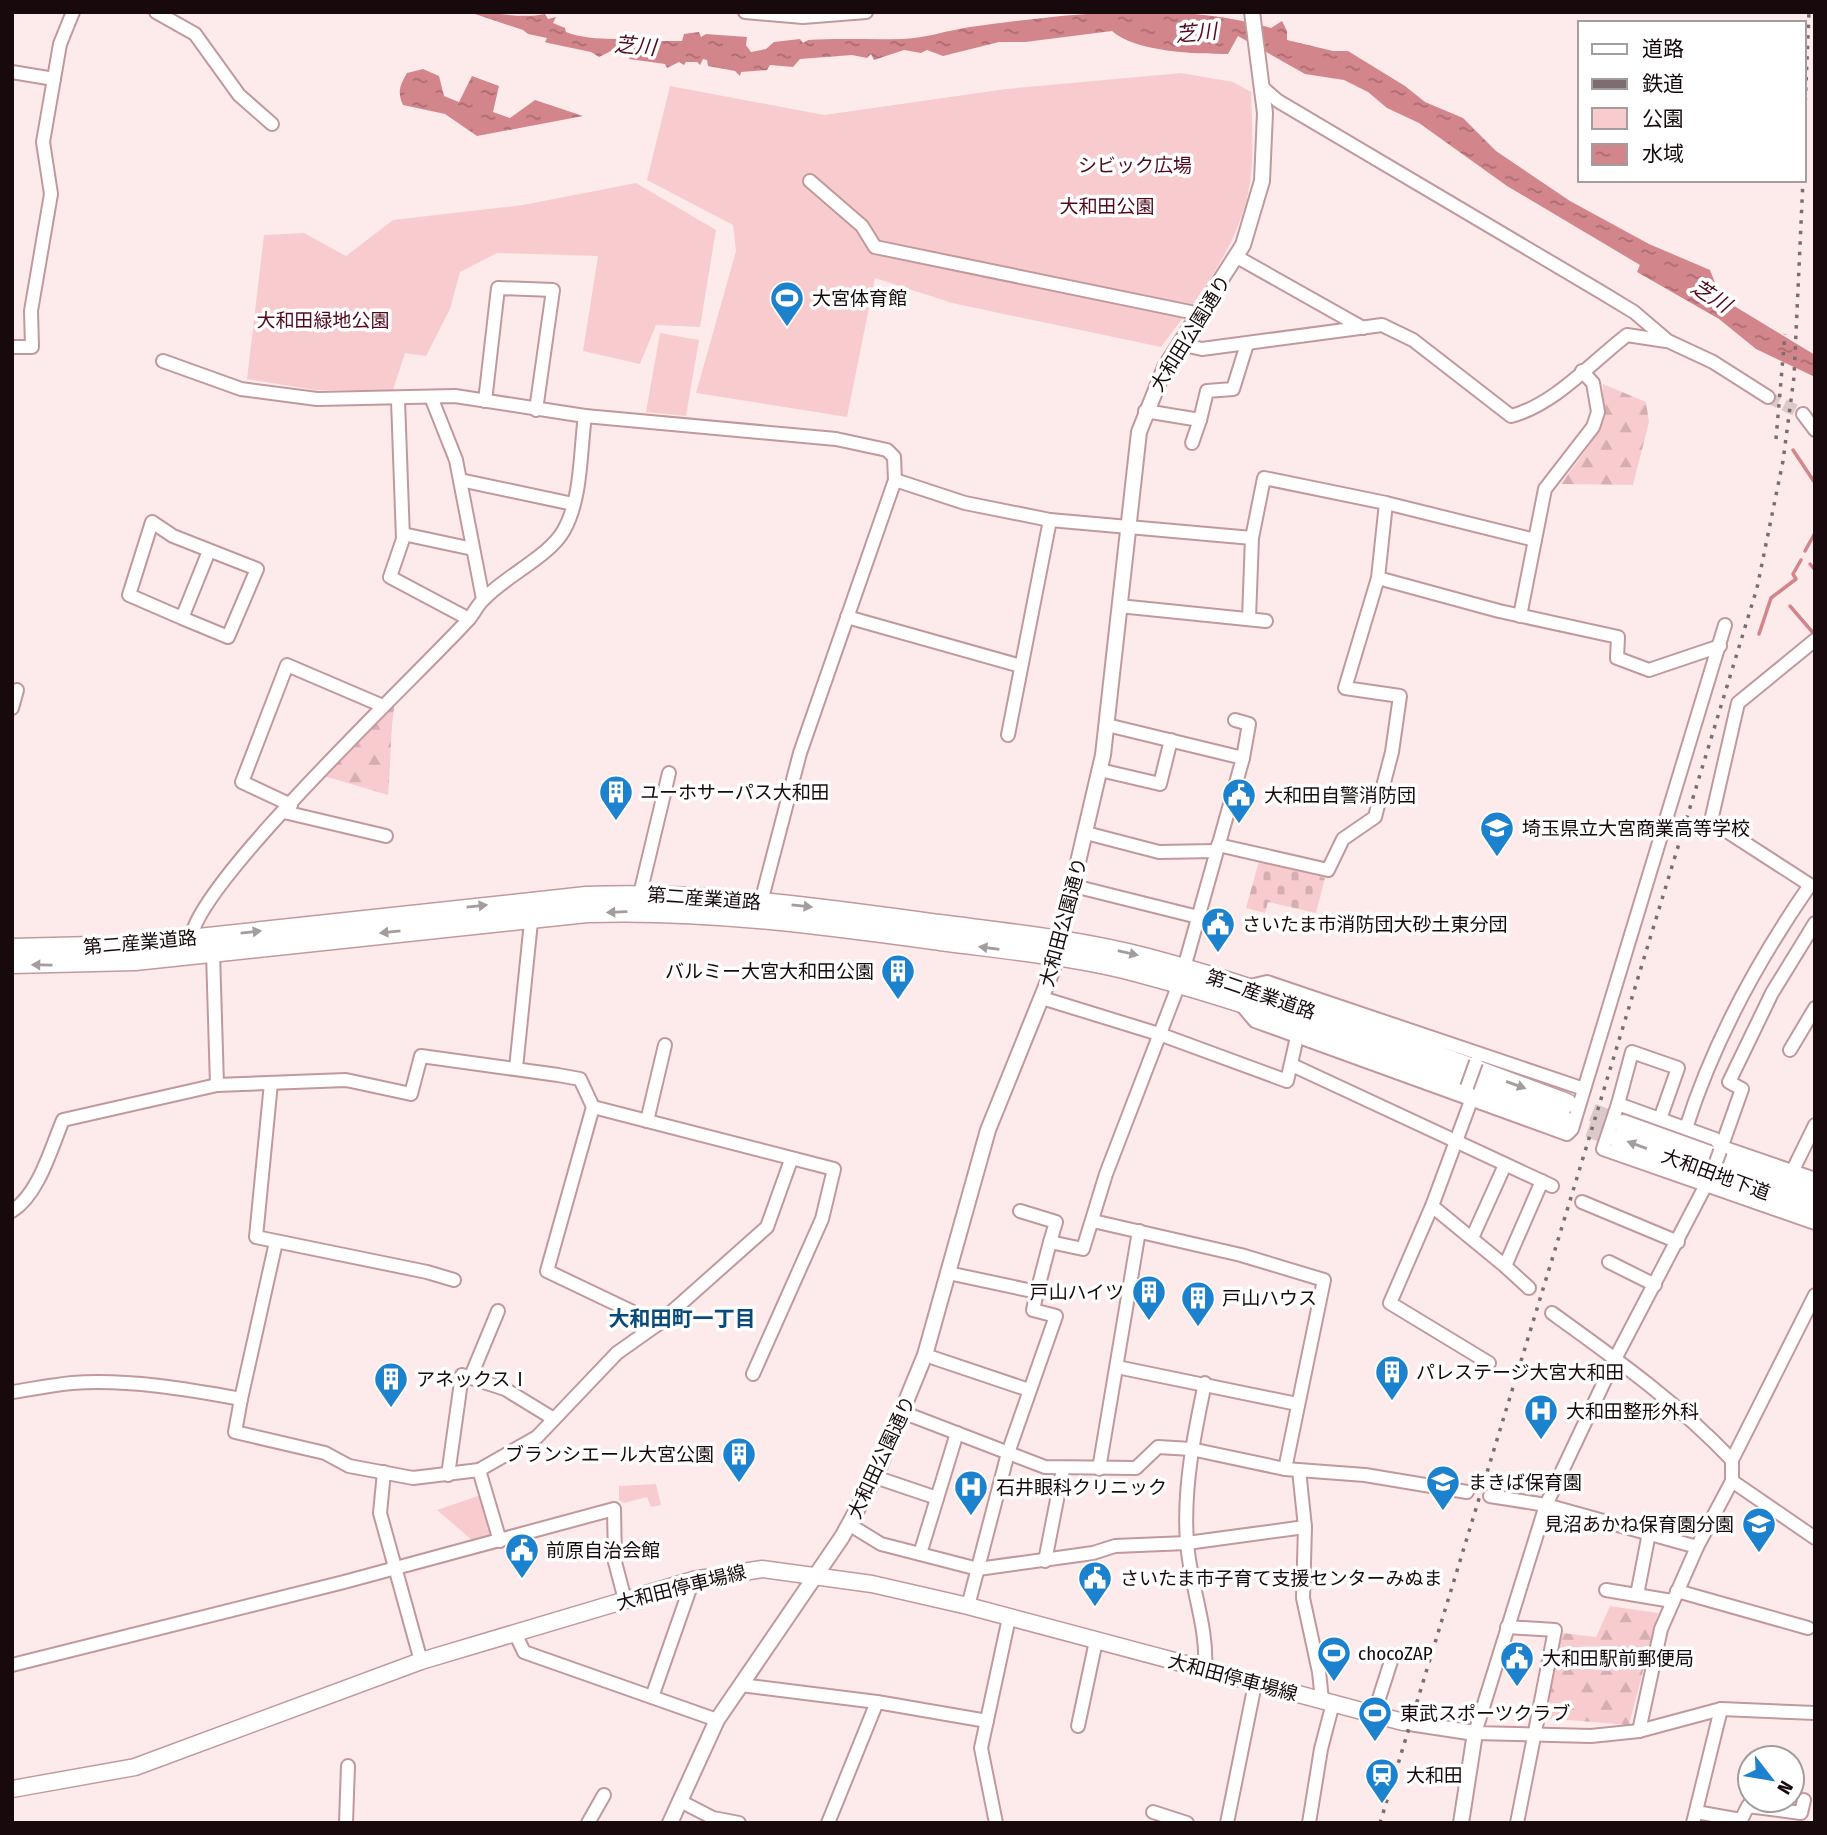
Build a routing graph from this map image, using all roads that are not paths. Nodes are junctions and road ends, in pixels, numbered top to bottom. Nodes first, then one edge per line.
1 (73, 12) edge
2 (156, 12) edge
3 (745, 12) edge
4 (866, 12) edge
5 (1252, 12) edge
6 (12, 72) edge
7 (54, 79) junction
8 (1261, 81) junction
9 (272, 124) dead end
10 (810, 181) dead end
11 (1237, 257) junction
12 (1634, 312) junction
13 (1200, 314) junction
14 (1363, 328) junction
15 (1627, 335) junction
16 (1668, 341) junction
17 (1179, 344) junction
18 (1247, 344) junction
19 (12, 347) edge
20 (163, 361) dead end
21 (1582, 371) junction
22 (431, 397) junction
23 (1768, 397) tunnel mouth
24 (398, 400) junction
25 (485, 401) junction
26 (536, 410) junction
27 (1144, 411) junction
28 (1803, 414) tunnel mouth
29 (586, 416) junction
30 (1200, 420) junction
31 (1815, 430) edge
32 (1192, 443) dead end
33 (460, 480) junction
34 (895, 480) junction
35 (1386, 503) junction
36 (573, 504) junction
37 (1050, 520) junction
38 (1126, 527) junction
39 (403, 534) junction
40 (1252, 538) junction
41 (1535, 540) junction
42 (473, 549) junction
43 (209, 551) junction
44 (1378, 578) junction
45 (483, 599) junction
46 (1119, 606) junction
47 (1520, 616) junction
48 (847, 617) junction
49 (182, 618) junction
50 (1249, 618) junction
51 (469, 619) junction
52 (1266, 621) dead end
53 (1725, 625) dead end
54 (1815, 640) edge
55 (1720, 646) junction
56 (1021, 666) junction
57 (17, 690) dead end
58 (383, 706) junction
59 (12, 708) edge
60 (1235, 720) dead end
61 (1107, 725) junction
62 (1008, 734) dead end
63 (1171, 740) junction
64 (1243, 758) junction
65 (1100, 770) junction
66 (669, 773) dead end
67 (288, 809) junction
68 (1086, 833) junction
69 (386, 836) dead end
70 (1217, 848) junction
71 (1813, 885) edge
72 (1074, 886) junction
73 (640, 894) junction
74 (761, 902) junction
75 (532, 909) junction
76 (1198, 917) junction
77 (1815, 923) edge
78 (203, 943) junction
79 (12, 948) edge
80 (1059, 949) junction
81 (12, 964) edge
82 (1181, 976) junction
83 (1241, 995) junction
84 (1042, 998) junction
85 (1815, 1008) edge
86 (1162, 1035) junction
87 (1297, 1037) junction
88 (666, 1045) dead end
89 (1790, 1050) dead end
90 (1477, 1059) junction
91 (1292, 1065) junction
92 (516, 1068) junction
93 (271, 1083) junction
94 (218, 1085) junction
95 (1584, 1089) junction
96 (1468, 1093) junction
97 (1618, 1104) junction
98 (593, 1107) junction
99 (1565, 1111) tunnel mouth
100 (1660, 1119) junction
101 (646, 1121) junction
102 (1815, 1125) edge
103 (1686, 1128) junction
104 (1457, 1143) junction
105 (1720, 1152) junction
106 (791, 1160) junction
107 (1505, 1165) junction
108 (1792, 1172) junction
109 (1815, 1180) edge
110 (1708, 1182) junction
111 (1815, 1193) edge
112 (1582, 1202) dead end
113 (1432, 1206) junction
114 (1815, 1210) edge
115 (12, 1211) edge
116 (1020, 1211) dead end
117 (1093, 1221) junction
118 (1815, 1223) edge
119 (1139, 1231) junction
120 (1472, 1238) junction
121 (276, 1241) junction
122 (1050, 1242) junction
123 (1678, 1242) junction
124 (1609, 1262) dead end
125 (1505, 1266) junction
126 (948, 1273) junction
127 (454, 1280) dead end
128 (1655, 1285) junction
129 (1529, 1288) dead end
130 (1037, 1292) junction
131 (1815, 1296) edge
132 (498, 1311) dead end
133 (1552, 1314) dead end
134 (658, 1325) junction
135 (925, 1355) junction
136 (1615, 1359) junction
137 (1489, 1363) dead end
138 (1116, 1367) junction
139 (753, 1374) dead end
140 (471, 1376) junction
141 (1205, 1383) junction
142 (1029, 1390) junction
143 (12, 1392) edge
144 (242, 1399) junction
145 (1297, 1404) junction
146 (902, 1412) junction
147 (554, 1419) junction
148 (957, 1433) junction
149 (1191, 1448) junction
150 (1008, 1453) junction
151 (1732, 1460) junction
152 (1063, 1469) junction
153 (1098, 1469) junction
154 (1285, 1469) junction
155 (479, 1470) junction
156 (1299, 1470) junction
157 (384, 1472) junction
158 (448, 1475) junction
159 (875, 1477) junction
160 (1732, 1481) junction
161 (1468, 1492) dead end
162 (1490, 1496) dead end
163 (937, 1498) junction
164 (1546, 1505) junction
165 (850, 1525) junction
166 (1305, 1527) junction
167 (1649, 1533) junction
168 (1815, 1538) edge
169 (500, 1541) junction
170 (1187, 1543) junction
171 (1697, 1547) junction
172 (920, 1553) junction
173 (1045, 1561) junction
174 (394, 1566) junction
175 (978, 1569) junction
176 (814, 1574) junction
177 (693, 1580) junction
178 (1606, 1590) dead end
179 (1637, 1595) junction
180 (1674, 1596) junction
181 (625, 1600) junction
182 (968, 1606) junction
183 (1009, 1618) junction
184 (1507, 1627) junction
185 (1808, 1628) dead end
186 (515, 1633) junction
187 (1096, 1641) junction
188 (1393, 1655) dead end
189 (422, 1661) junction
190 (12, 1665) edge
191 (1205, 1669) junction
192 (1255, 1684) junction
193 (741, 1685) junction
194 (652, 1697) junction
195 (877, 1702) junction
196 (1328, 1702) junction
197 (1721, 1709) junction
198 (1815, 1713) edge
199 (1374, 1714) junction
200 (717, 1720) junction
201 (987, 1721) junction
202 (1403, 1722) joint
203 (1078, 1726) dead end
204 (1639, 1731) junction
205 (1475, 1733) junction
206 (1535, 1736) junction
207 (348, 1766) dead end
208 (12, 1789) edge
209 (604, 1795) dead end
210 (680, 1801) junction
211 (1153, 1812) dead end
212 (1744, 1814) edge
213 (1694, 1817) edge
214 (346, 1823) edge
215 (588, 1823) edge
216 (670, 1823) edge
217 (739, 1823) edge
218 (828, 1823) edge
219 (996, 1823) edge
220 (1186, 1823) edge
221 (1227, 1823) edge
222 (1309, 1823) edge
223 (1461, 1823) edge
224 (1517, 1823) edge

1 - 7 street
2 - 9 street
3 - 4 street
5 - 8 street, 大和田公園通り
6 - 7 street
7 - 19 street
8 - 11 street, 大和田公園通り
8 - 12 street
10 - 13 street
11 - 13 street, 大和田公園通り
11 - 14 street
12 - 15 street
12 - 16 street
13 - 17 street, 大和田公園通り
14 - 18 street
14 - 21 street
15 - 16 street
15 - 21 street
16 - 23 street
17 - 18 street
17 - 27 street, 大和田公園通り
18 - 30 street
20 - 24 street
21 - 41 street
22 - 24 street
22 - 25 street
22 - 33 street
24 - 39 street
25 - 26 street
25 - 26 street
26 - 29 street
27 - 30 street
27 - 38 street, 大和田公園通り
28 - 31 street
29 - 34 street
29 - 36 street
30 - 32 street
33 - 36 street
33 - 42 street
34 - 37 street
34 - 48 street
35 - 40 street
35 - 41 street
35 - 44 street
36 - 45 street
37 - 38 street
37 - 56 street
38 - 40 street
38 - 46 street, 大和田公園通り
39 - 42 street
39 - 51 street
40 - 50 street
41 - 47 street
42 - 45 street
43 - 49 street
43 - 49 street
43 - 49 street
44 - 47 street
44 - 70 street
45 - 51 street
46 - 50 street
46 - 61 street, 大和田公園通り
47 - 55 street
48 - 56 street
48 - 74 street
50 - 52 street
51 - 58 street
53 - 55 street
54 - 71 street
55 - 95 street
56 - 62 street
57 - 59 street
58 - 67 street
58 - 67 street
60 - 64 street
61 - 63 street
61 - 65 street, 大和田公園通り
63 - 64 street
63 - 65 street
64 - 70 street
65 - 68 street, 大和田公園通り
66 - 73 street
67 - 69 street
67 - 78 street
68 - 70 street
68 - 72 street, 大和田公園通り
70 - 76 street
71 - 103 street
72 - 76 street
72 - 80 street, 大和田公園通り
73 - 74 main road, 第二産業道路
73 - 75 main road, 第二産業道路
74 -> 80 main road, 第二産業道路
75 - 78 main road, 第二産業道路
80 -> 75 main road, 第二産業道路
75 - 92 street
76 - 82 street
77 - 105 street
78 - 79 main road, 第二産業道路
78 -> 81 main road, 第二産業道路
78 - 94 street
80 - 82 main road, 第二産業道路
80 - 84 street, 大和田公園通り
82 - 83 main road, 第二産業道路
82 - 86 street
83 - 87 street
83 - 90 street
83 - 99 main road, 第二産業道路
84 - 86 street
84 - 126 street, 大和田公園通り
85 - 89 street
86 - 91 street
86 - 117 street
87 - 91 street
87 - 96 street
88 - 101 street
90 - 95 street
90 - 96 street, bridge
91 - 104 street
92 - 93 street
92 - 98 street
93 - 94 street
93 - 121 street
94 - 115 street
95 - 96 street
96 - 104 street
97 - 100 street
97 - 100 street
97 - 110 street
98 - 101 street
98 - 134 street
100 - 103 street
101 - 106 street
102 - 108 street
103 - 105 street
104 - 107 street
104 - 113 street
105 - 108 street
105 - 110 street, bridge
105 - 111 main road, 大和田地下道
114 -> 105 main road, 大和田地下道
106 - 134 street
106 - 139 street
107 - 120 street
107 - 125 street
108 - 109 street
110 - 118 street
110 - 123 street
112 - 123 street
113 - 120 street
113 - 137 street
116 - 122 street
117 - 119 street
117 - 122 street
119 - 138 street
119 - 145 street
120 - 125 street
121 - 127 street
121 - 144 street
122 - 130 street
123 - 128 street
124 - 128 street
125 - 129 street
126 - 130 street
126 - 135 street, 大和田公園通り
128 - 136 street
130 - 142 street
131 - 151 street
132 - 140 street
133 - 136 street
134 - 147 street
135 - 142 street
135 - 146 street, 大和田公園通り
136 - 151 street
136 - 164 street
138 - 141 street
138 - 153 street
140 - 147 street
140 - 158 street
141 - 145 street
141 - 149 street
142 - 150 street
143 - 144 street
144 - 157 street
145 - 154 street
146 - 148 street
146 - 159 street, 大和田公園通り
147 - 155 street
148 - 150 street
148 - 163 street
149 - 153 street
149 - 154 street
149 - 170 street
150 - 152 street
150 - 175 street
151 - 160 street
152 - 153 street
152 - 173 street
154 - 156 street
155 - 158 street
155 - 169 street
156 - 161 street
156 - 166 street
157 - 158 street
157 - 174 street
159 - 163 street
159 - 165 street, 大和田公園通り
160 - 168 street
160 - 171 street
162 - 164 street
163 - 172 street
164 - 167 street
164 - 184 street
165 - 172 street
165 - 176 street, 大和田公園通り
166 - 170 street
166 - 196 street
167 - 171 street
167 - 179 street
169 - 174 street
169 - 181 street
170 - 173 street
170 - 191 street
171 - 180 street
172 - 175 street
173 - 175 street
174 - 189 street
174 - 190 street
175 - 182 street
176 - 177 main road, 大和田停車場線
176 - 182 main road, 大和田停車場線
176 - 193 street, 大和田公園通り
177 - 181 main road, 大和田停車場線
177 - 194 street
178 - 179 street
179 - 180 street
180 - 185 street
180 - 204 street
181 - 186 main road, 大和田停車場線
182 - 183 main road, 大和田停車場線
183 - 187 main road, 大和田停車場線
183 - 201 street
184 - 205 street
184 - 206 street
186 - 189 main road, 大和田停車場線
186 - 194 street
187 - 191 main road, 大和田停車場線
187 - 203 street
188 - 199 street
189 - 208 main road, 大和田停車場線
191 - 192 main road, 大和田停車場線
192 - 196 main road, 大和田停車場線
192 - 221 street
193 - 195 street
193 - 200 street, 大和田公園通り
194 - 200 street
195 - 201 street
195 - 218 street
196 - 199 main road, 大和田停車場線
196 - 222 street
197 - 198 street
197 - 204 street
197 - 213 street
199 - 202 main road, 大和田停車場線
200 - 210 street, 大和田公園通り
201 - 219 street
202 - 205 street
204 - 206 street
205 - 206 street
205 - 223 street
206 - 224 street
207 - 214 street
209 - 215 street
210 - 216 street, 大和田公園通り
210 - 217 street
211 - 220 street
212 - 213 street

